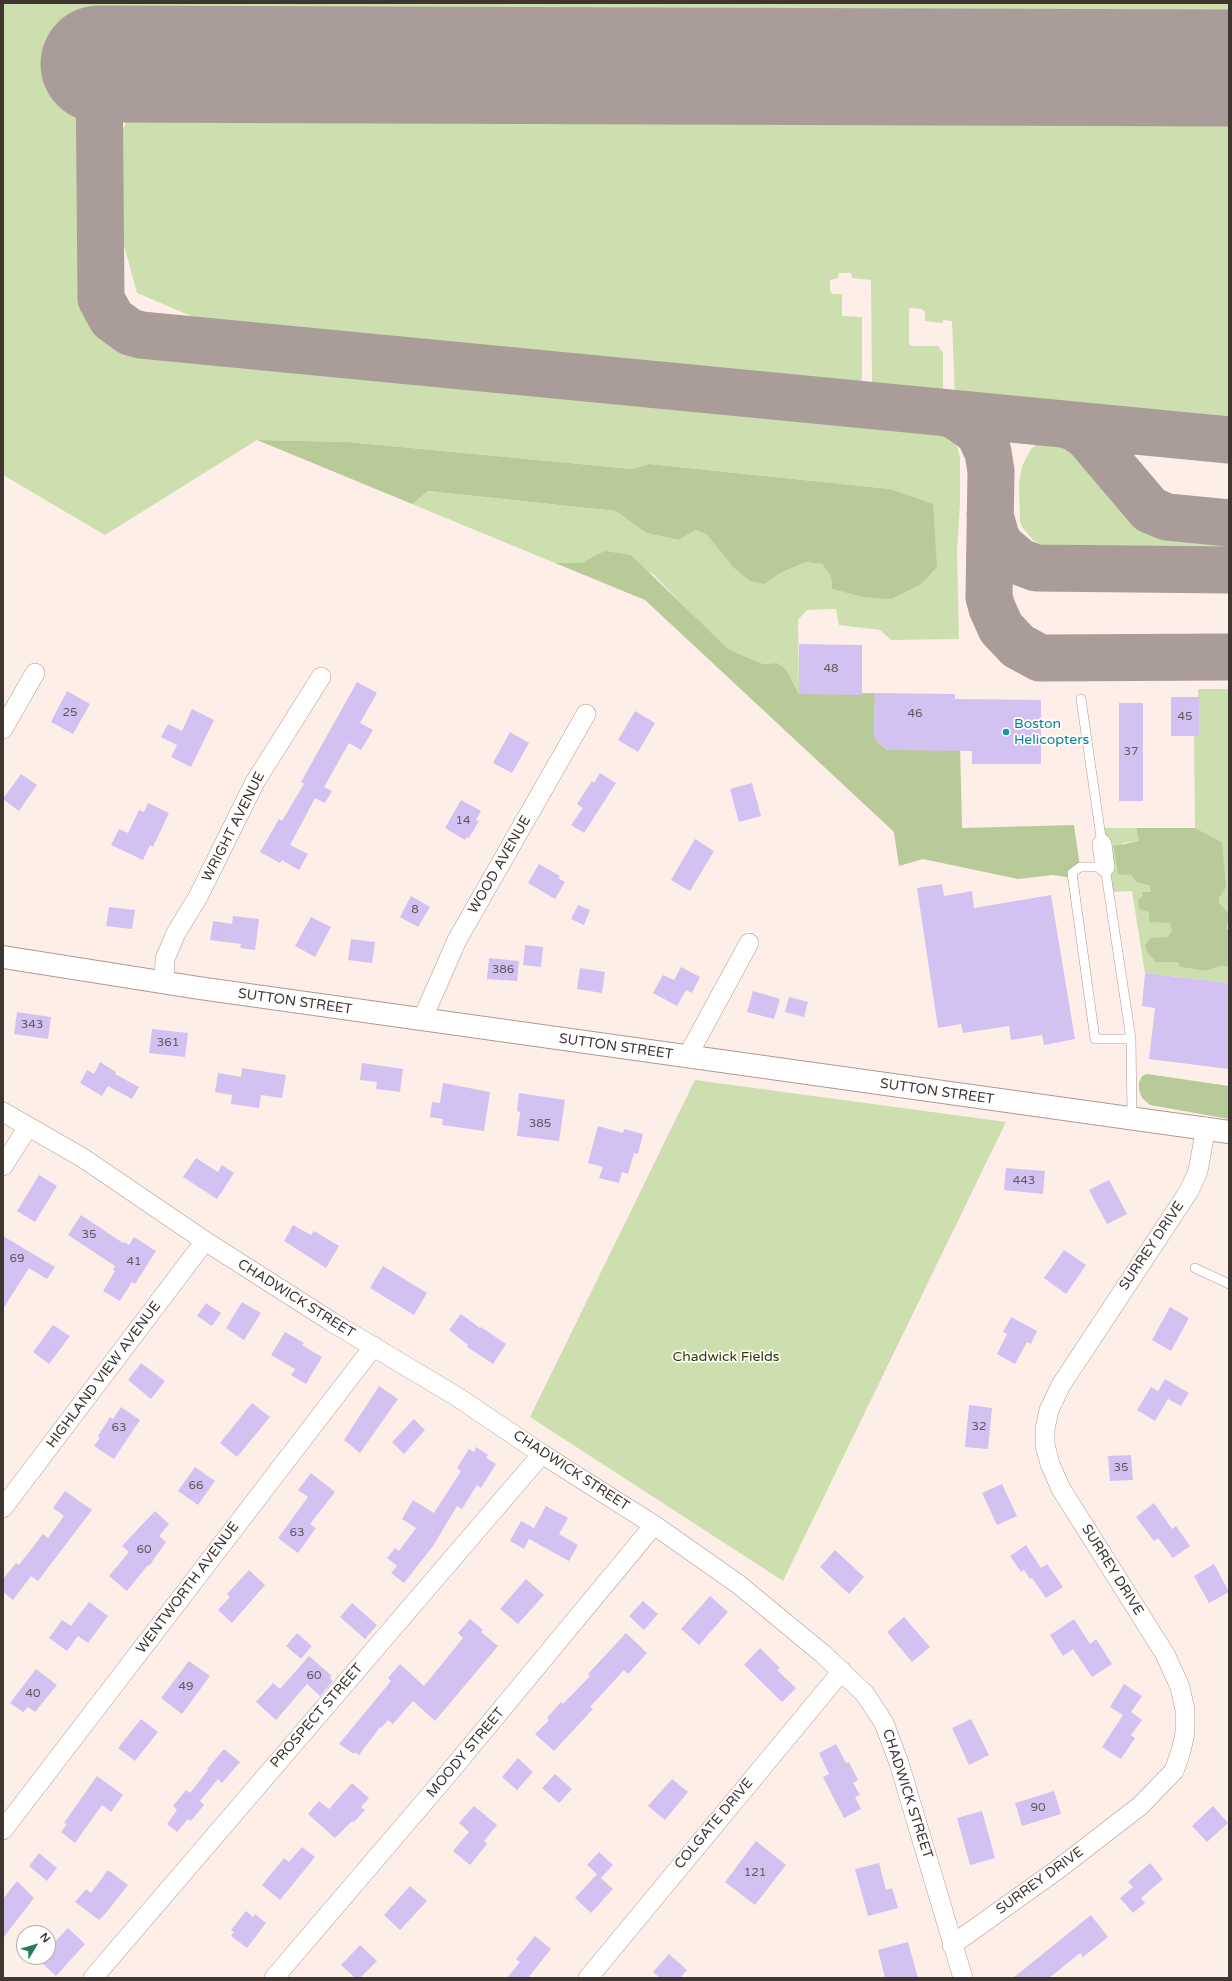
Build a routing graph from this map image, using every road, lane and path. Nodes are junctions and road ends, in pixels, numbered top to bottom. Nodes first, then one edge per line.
1 (35, 673) dead end
2 (321, 677) dead end
3 (1081, 699) dead end
4 (586, 714) dead end
5 (3, 729) edge
6 (1102, 844) joint
7 (1105, 867) junction
8 (749, 943) dead end
9 (3, 957) edge
10 (164, 983) junction
11 (422, 1020) junction
12 (1131, 1039) junction
13 (687, 1057) junction
14 (3, 1112) edge
15 (1132, 1118) junction
16 (28, 1127) junction
17 (1206, 1127) junction
18 (1229, 1132) edge
19 (3, 1166) edge
20 (205, 1241) junction
21 (1196, 1268) dead end
22 (1229, 1284) edge
23 (374, 1346) junction
24 (542, 1454) junction
25 (3, 1508) edge
26 (654, 1525) junction
27 (842, 1671) junction
28 (3, 1830) edge
29 (952, 1945) junction
30 (92, 1978) edge
31 (274, 1978) edge
32 (588, 1978) edge
33 (963, 1978) edge

1 - 5 street
2 - 10 street, WRIGHT AVENUE
3 - 6 lane
4 - 11 street, WOOD AVENUE
6 - 7 street
7 - 12 lane
7 - 12 lane
8 - 13 street
9 - 10 highway, SUTTON STREET
10 - 11 highway, SUTTON STREET
11 - 13 highway, SUTTON STREET
12 - 15 lane
13 - 15 highway, SUTTON STREET
14 - 16 street, CHADWICK STREET
15 - 17 highway, SUTTON STREET
16 - 19 street
16 - 20 street, CHADWICK STREET
17 - 18 highway, SUTTON STREET
17 - 29 street, SURREY DRIVE
20 - 23 street, CHADWICK STREET
20 - 25 street, HIGHLAND VIEW AVENUE
21 - 22 lane
23 - 24 street, CHADWICK STREET
23 - 28 street, WENTWORTH AVENUE
24 - 26 street, CHADWICK STREET
24 - 30 street, PROSPECT STREET
26 - 27 street, CHADWICK STREET
26 - 31 street, MOODY STREET
27 - 29 street, CHADWICK STREET
27 - 32 street, COLGATE DRIVE
29 - 33 street, CHADWICK STREET

